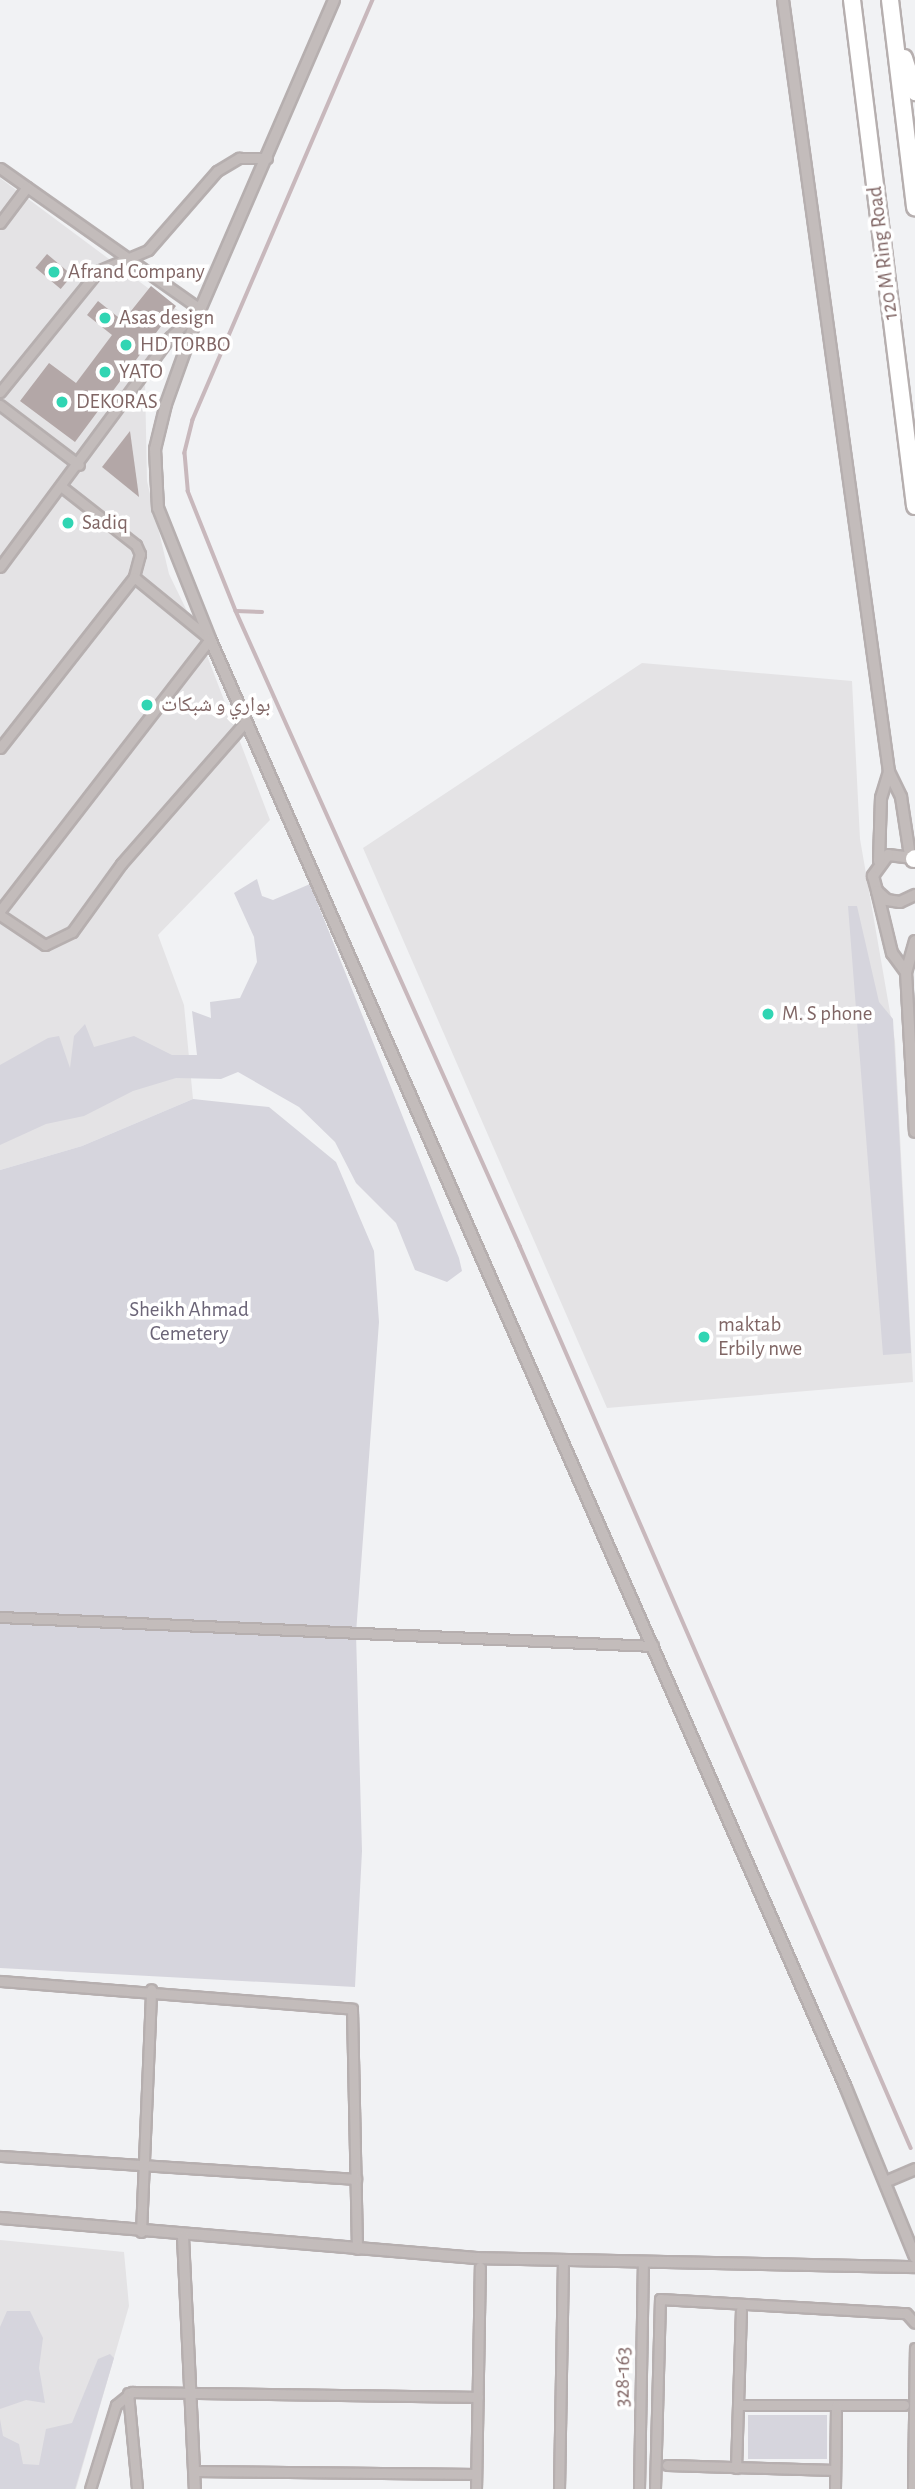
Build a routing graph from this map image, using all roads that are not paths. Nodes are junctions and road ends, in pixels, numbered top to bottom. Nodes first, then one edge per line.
1 (334, 0) edge
2 (783, 0) edge
3 (852, 0) edge
4 (890, 0) edge
5 (894, 29) junction
6 (915, 93) edge
7 (268, 158) junction
8 (0, 167) edge
9 (27, 187) junction
10 (915, 207) edge
11 (0, 223) edge
12 (126, 258) junction
13 (200, 309) junction
14 (0, 392) edge
15 (0, 405) edge
16 (79, 465) junction
17 (62, 487) junction
18 (915, 506) edge
19 (0, 568) edge
20 (134, 577) junction
21 (210, 639) junction
22 (246, 721) junction
23 (0, 748) edge
24 (889, 772) junction
25 (914, 858) edge
26 (879, 861) junction
27 (877, 891) junction
28 (915, 895) edge
29 (0, 913) edge
30 (915, 941) edge
31 (906, 972) junction
32 (915, 1132) edge
33 (0, 1617) edge
34 (653, 1646) junction
35 (0, 1981) edge
36 (151, 1989) junction
37 (0, 2156) edge
38 (144, 2167) junction
39 (915, 2169) edge
40 (356, 2179) junction
41 (885, 2182) junction
42 (0, 2218) edge
43 (141, 2232) junction
44 (183, 2236) junction
45 (357, 2249) junction
46 (915, 2257) edge
47 (563, 2262) junction
48 (643, 2265) junction
49 (481, 2267) dead end
50 (915, 2267) edge
51 (741, 2310) dead end
52 (642, 2316) junction
53 (657, 2316) junction
54 (915, 2323) edge
55 (915, 2348) edge
56 (190, 2389) junction
57 (128, 2393) junction
58 (478, 2397) junction
59 (738, 2405) junction
60 (904, 2405) dead end
61 (836, 2406) junction
62 (667, 2465) dead end
63 (736, 2468) junction
64 (835, 2470) junction
65 (194, 2471) junction
66 (476, 2474) junction
67 (90, 2489) edge
68 (137, 2489) edge
69 (195, 2489) edge
70 (476, 2489) edge
71 (559, 2489) edge
72 (639, 2489) edge
73 (655, 2489) edge
74 (835, 2489) edge
75 (913, 2489) edge

1 - 7 street
2 - 24 street
3 - 18 highway, 120 M Ring Road
4 - 5 highway, 120 M Ring Road
5 - 6 highway
5 - 10 highway, 120 M Ring Road
7 - 12 street
7 - 13 street
8 - 9 street
9 - 11 street
9 - 12 street
12 - 13 street
12 - 14 street
13 - 16 street
13 - 21 street
15 - 16 street
16 - 17 street
17 - 19 street
17 - 20 street
20 - 21 street
20 - 23 street
21 - 22 street
21 - 29 street
22 - 29 street
22 - 34 street
24 - 25 street
24 - 26 street
25 - 26 street
26 - 27 street
27 - 28 street
27 - 31 street
30 - 31 street
31 - 32 street
33 - 34 street
34 - 41 street
35 - 36 street
36 - 38 street
36 - 40 street
37 - 38 street
38 - 40 street
38 - 43 street
39 - 41 street
40 - 45 street
41 - 46 street
42 - 43 street
43 - 44 street
44 - 45 street
44 - 56 street
45 - 47 street
47 - 48 street
47 - 71 street
48 - 50 street
48 - 52 street, 328-163
49 - 58 street
51 - 59 street
52 - 53 street
52 - 72 street, 328-163
53 - 54 street
53 - 73 street
55 - 75 street
56 - 57 street
56 - 58 street
56 - 65 street
57 - 67 street
57 - 68 street
58 - 66 street
59 - 61 street
59 - 63 street
60 - 61 street
61 - 64 street
62 - 63 street
63 - 64 street
64 - 74 street
65 - 66 street
65 - 69 street
66 - 70 street

